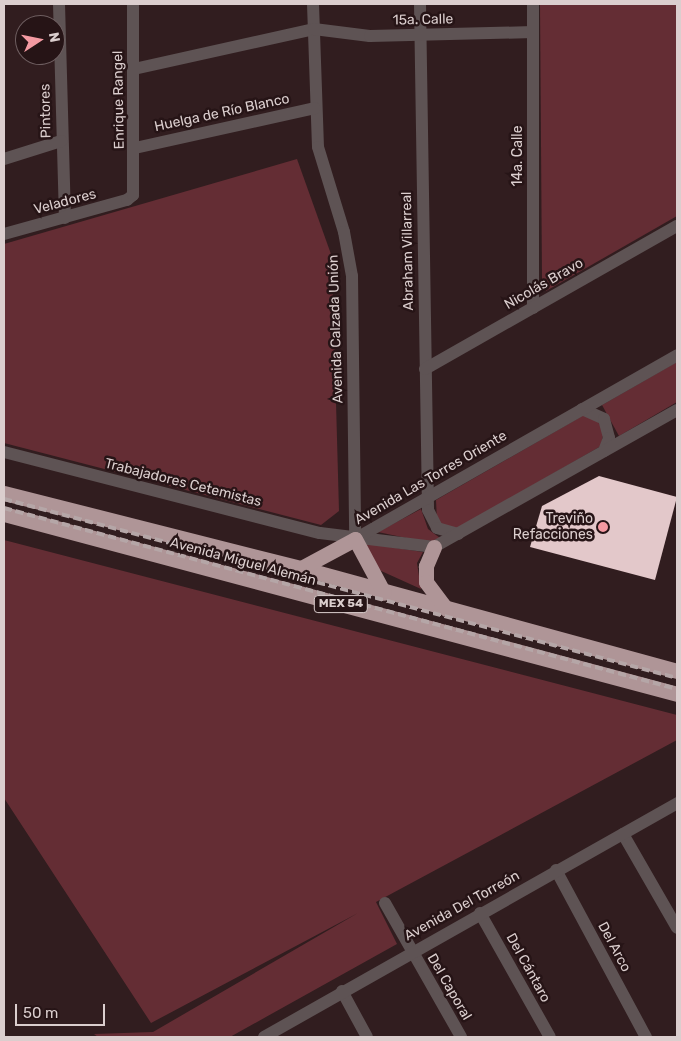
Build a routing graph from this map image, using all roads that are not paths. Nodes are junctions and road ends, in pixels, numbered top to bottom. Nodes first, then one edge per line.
1 (59, 4) edge
2 (133, 4) edge
3 (313, 4) edge
4 (420, 4) edge
5 (533, 4) edge
6 (314, 29) junction
7 (533, 32) junction
8 (420, 35) junction
9 (134, 69) junction
10 (315, 108) junction
11 (61, 140) junction
12 (135, 148) junction
13 (4, 159) edge
14 (133, 195) joint
15 (65, 218) junction
16 (677, 226) edge
17 (4, 234) edge
18 (533, 308) junction
19 (677, 355) edge
20 (424, 369) junction
21 (582, 410) junction
22 (677, 410) edge
23 (604, 451) junction
24 (4, 452) edge
25 (4, 493) edge
26 (427, 497) junction
27 (4, 514) edge
28 (458, 534) junction
29 (355, 539) junction
30 (434, 547) junction
31 (301, 568) junction
32 (384, 592) junction
33 (449, 611) junction
34 (677, 671) edge
35 (677, 694) edge
36 (677, 803) edge
37 (624, 834) junction
38 (556, 870) junction
39 (385, 903) dead end
40 (480, 913) junction
41 (677, 928) edge
42 (412, 952) junction
43 (342, 991) junction
44 (269, 1036) edge
45 (367, 1037) edge
46 (461, 1037) edge
47 (550, 1037) edge
48 (646, 1037) edge

1 - 11 street, Pintores
2 - 9 street, Enrique Rangel
3 - 6 street, Avenida Calzada Unión
4 - 8 street, Abraham Villarreal
5 - 7 street, 14a. Calle
6 - 8 street, 15a. Calle
6 - 9 street, 15a. Calle
6 - 10 street, Avenida Calzada Unión
7 - 8 street, 15a. Calle
7 - 18 street, 14a. Calle
8 - 20 street, Abraham Villarreal
9 - 12 street, Enrique Rangel
10 - 12 street, Huelga de Río Blanco
10 - 29 street, Avenida Calzada Unión
11 - 13 street
11 - 15 street, Pintores
12 - 14 street, Enrique Rangel
14 - 15 street, Veladores
15 - 17 street, Veladores
16 - 18 street, Nicolás Bravo
18 - 20 street, Nicolás Bravo
19 - 21 street, Avenida Las Torres Oriente
20 - 26 street, Abraham Villarreal
21 - 23 street
21 - 26 street, Avenida Las Torres Oriente
22 - 23 street
23 - 28 street
24 - 29 street, Trabajadores Cetemistas
25 - 31 highway, Avenida Miguel Alemán / MEX 54
26 - 28 street, Abraham Villarreal
26 - 29 street, Avenida Las Torres Oriente
27 - 35 highway, Avenida Miguel Alemán / MEX 54
28 - 30 street
29 - 30 street, Avenida Las Torres Oriente
29 - 31 highway
29 - 32 highway
30 - 33 highway
31 - 32 highway, Avenida Miguel Alemán / MEX 54
32 - 33 highway, Avenida Miguel Alemán / MEX 54
33 - 34 highway, Avenida Miguel Alemán / MEX 54
36 - 37 street, Avenida Del Torreón
37 - 38 street, Avenida Del Torreón
37 - 41 street
38 - 40 street, Avenida Del Torreón
38 - 48 street, Del Arco
39 - 42 street, Del Caporal
40 - 42 street, Avenida Del Torreón
40 - 47 street, Del Cántaro
42 - 43 street, Avenida Del Torreón
42 - 46 street, Del Caporal
43 - 44 street, Avenida Del Torreón
43 - 45 street

